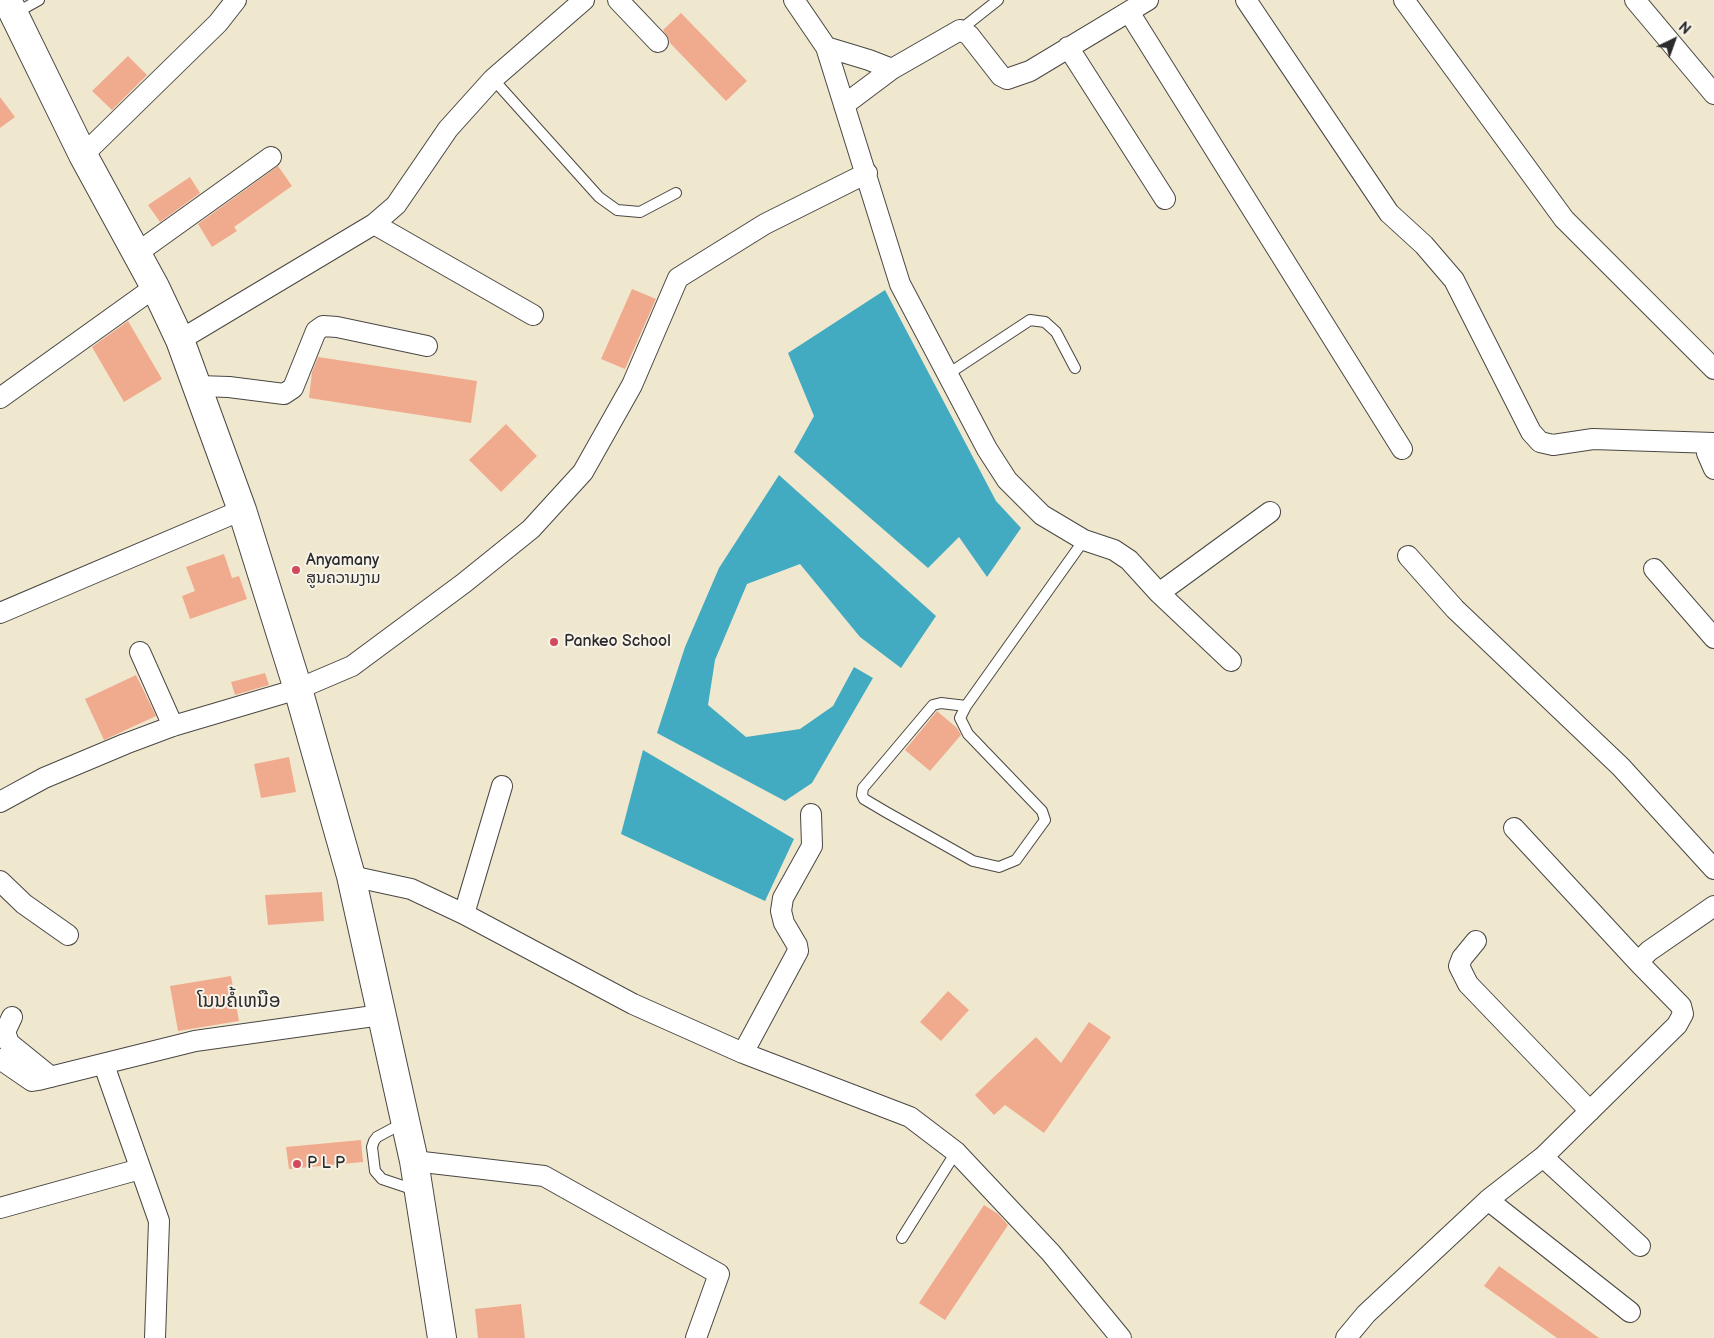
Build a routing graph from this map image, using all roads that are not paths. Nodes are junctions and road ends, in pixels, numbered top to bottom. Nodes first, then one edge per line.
1 (39, 0) edge
2 (236, 0) edge
3 (584, 0) edge
4 (618, 0) edge
5 (794, 0) edge
6 (998, 0) edge
7 (1148, 0) edge
8 (1246, 0) edge
9 (1404, 0) edge
10 (1634, 0) edge
11 (10, 8) edge
12 (1129, 12) junction
13 (960, 30) junction
14 (658, 42) dead end
15 (826, 47) junction
16 (1068, 48) junction
17 (892, 69) junction
18 (493, 80) junction
19 (1714, 94) edge
20 (844, 105) junction
21 (83, 155) junction
22 (272, 157) dead end
23 (867, 173) junction
24 (676, 193) dead end
25 (1165, 199) dead end
26 (374, 224) junction
27 (137, 253) junction
28 (155, 287) junction
29 (532, 315) dead end
30 (180, 340) junction
31 (427, 346) dead end
32 (1075, 368) dead end
33 (1714, 369) edge
34 (948, 374) junction
35 (198, 386) junction
36 (0, 398) edge
37 (1712, 443) edge
38 (1402, 449) dead end
39 (1714, 469) edge
40 (242, 510) junction
41 (1270, 512) dead end
42 (1084, 540) junction
43 (1408, 556) dead end
44 (1654, 569) dead end
45 (1159, 593) junction
46 (0, 613) edge
47 (1714, 638) edge
48 (140, 652) dead end
49 (1231, 661) dead end
50 (298, 690) junction
51 (966, 706) junction
52 (173, 726) junction
53 (502, 786) dead end
54 (0, 802) edge
55 (811, 814) dead end
56 (1514, 828) dead end
57 (1714, 869) edge
58 (351, 876) junction
59 (0, 881) edge
60 (1714, 906) edge
61 (464, 914) junction
62 (68, 935) dead end
63 (1476, 941) dead end
64 (1638, 962) junction
65 (382, 1015) junction
66 (12, 1017) dead end
67 (743, 1052) junction
68 (0, 1059) edge
69 (104, 1065) junction
70 (51, 1077) junction
71 (1590, 1112) junction
72 (406, 1121) junction
73 (956, 1152) junction
74 (1543, 1157) junction
75 (414, 1161) junction
76 (140, 1169) junction
77 (419, 1192) junction
78 (1488, 1200) junction
79 (0, 1208) edge
80 (902, 1238) dead end
81 (1640, 1246) dead end
82 (1630, 1312) dead end
83 (155, 1338) edge
84 (442, 1338) edge
85 (696, 1338) edge
86 (1121, 1338) edge
87 (1346, 1338) edge

1 - 11 lane
2 - 21 street
3 - 18 street
4 - 14 street
5 - 15 street
6 - 13 lane
7 - 12 street
8 - 37 street
9 - 33 street
10 - 19 street
11 - 21 main road
12 - 16 street
12 - 38 street
13 - 16 street
13 - 17 street
15 - 17 street
15 - 20 street
16 - 25 street
17 - 20 street
18 - 24 lane
18 - 26 street
20 - 23 street
21 - 27 main road
22 - 27 street
23 - 34 street
23 - 50 street
26 - 29 street
26 - 30 street
27 - 28 main road
28 - 30 main road
28 - 36 street
30 - 35 main road
31 - 35 street
32 - 34 lane
34 - 42 street
35 - 40 main road
37 - 39 street
40 - 46 street
40 - 50 main road
41 - 45 street
42 - 45 street
42 - 51 lane
43 - 57 street
44 - 47 street
45 - 49 street
48 - 52 street
50 - 52 street
50 - 58 main road
51 - 51 lane
52 - 54 street
53 - 61 street
55 - 67 street
56 - 64 street
58 - 61 street
58 - 65 main road
59 - 62 street
60 - 64 street
61 - 67 street
63 - 71 street
64 - 71 street
65 - 69 street
65 - 72 main road
66 - 70 street
67 - 73 street
68 - 70 street
69 - 70 street
69 - 76 street
71 - 74 street
72 - 75 main road
72 - 77 lane
73 - 80 lane
73 - 86 street
74 - 78 street
74 - 81 street
75 - 77 main road
75 - 85 street
76 - 79 street
76 - 83 street
77 - 84 main road
78 - 82 street
78 - 87 street

